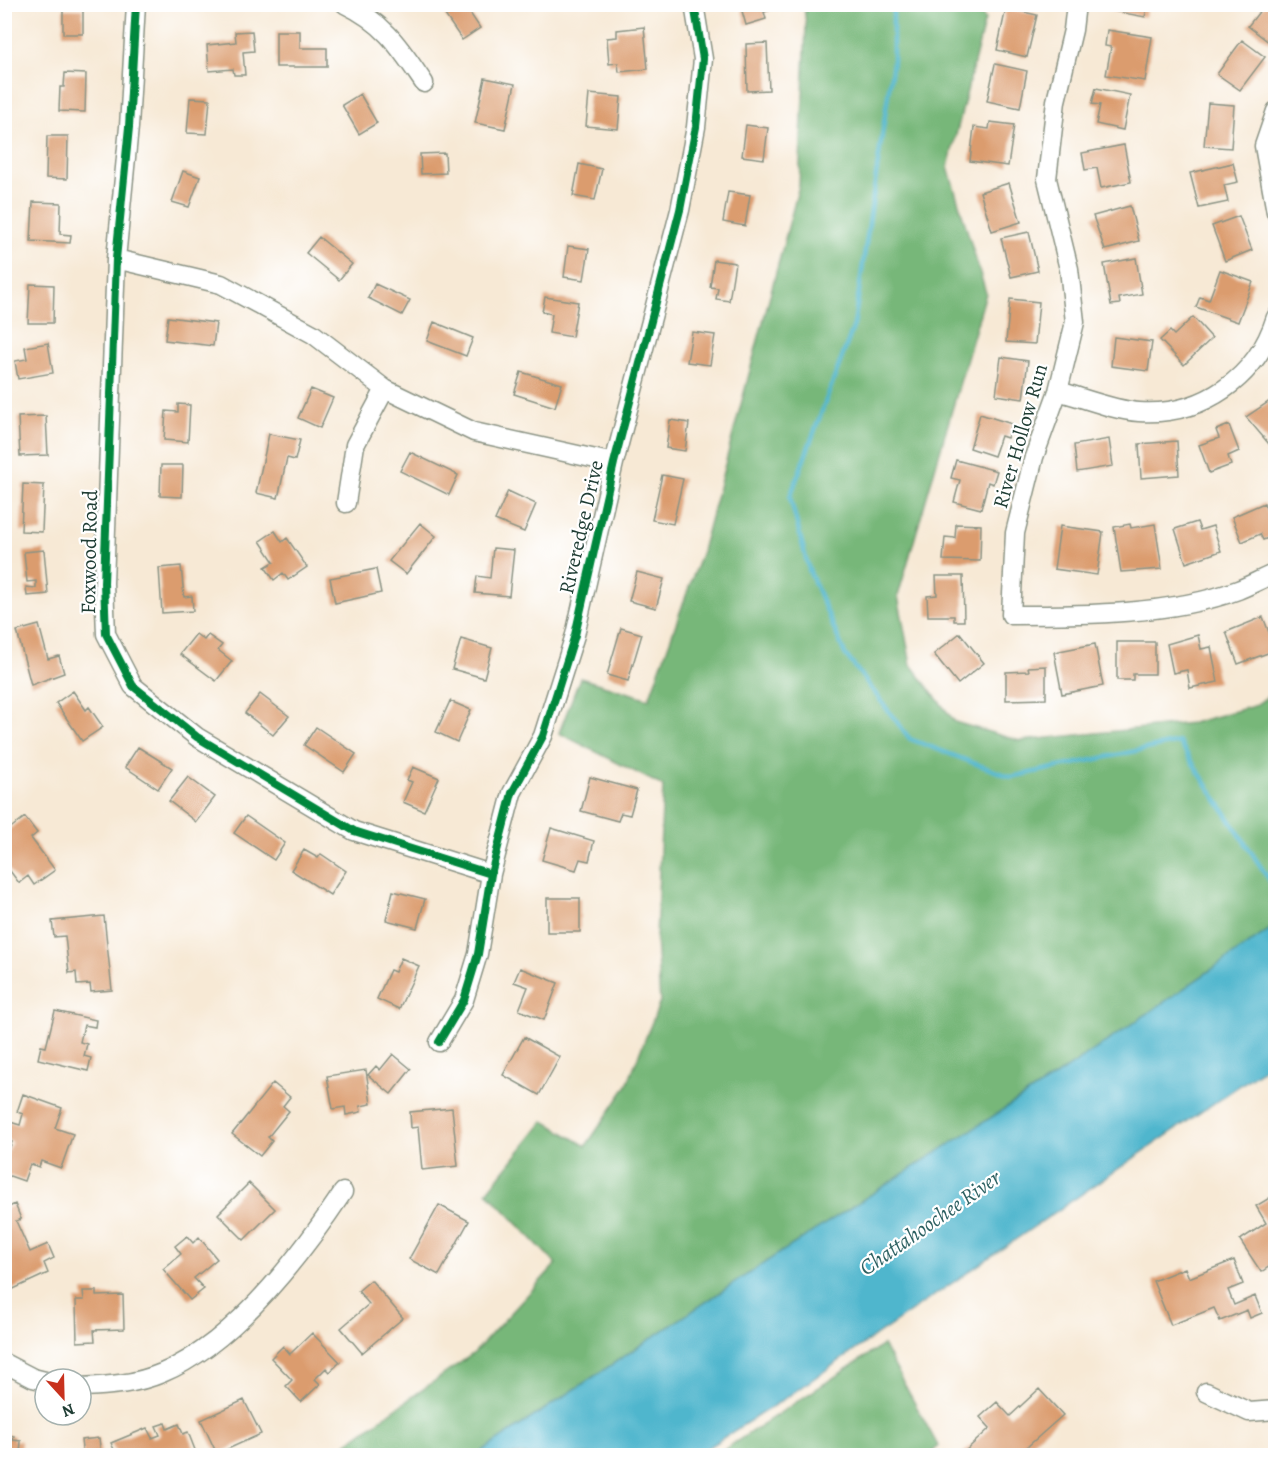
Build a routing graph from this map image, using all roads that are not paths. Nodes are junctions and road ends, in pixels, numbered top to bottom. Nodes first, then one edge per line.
1 (136, 4) edge
2 (345, 4) edge
3 (694, 4) edge
4 (1076, 4) edge
5 (424, 83) dead end
6 (1275, 111) edge
7 (1275, 212) edge
8 (116, 259) junction
9 (1275, 317) edge
10 (385, 389) junction
11 (1058, 391) junction
12 (614, 463) junction
13 (346, 503) dead end
14 (1275, 573) edge
15 (490, 874) junction
16 (439, 1042) dead end
17 (343, 1192) dead end
18 (4, 1363) edge
19 (33, 1378) edge
20 (93, 1387) edge
21 (1206, 1392) dead end
22 (1275, 1410) edge

1 - 8 street, Foxwood Road
2 - 5 street
3 - 12 street, Riveredge Drive
4 - 11 street, River Hollow Run
6 - 7 street
8 - 10 street
8 - 15 street, Foxwood Road
9 - 11 street
10 - 12 street
10 - 13 street
11 - 14 street, River Hollow Run
12 - 15 street, Riveredge Drive
15 - 16 street, Riveredge Drive
17 - 20 street
18 - 19 street
21 - 22 street

